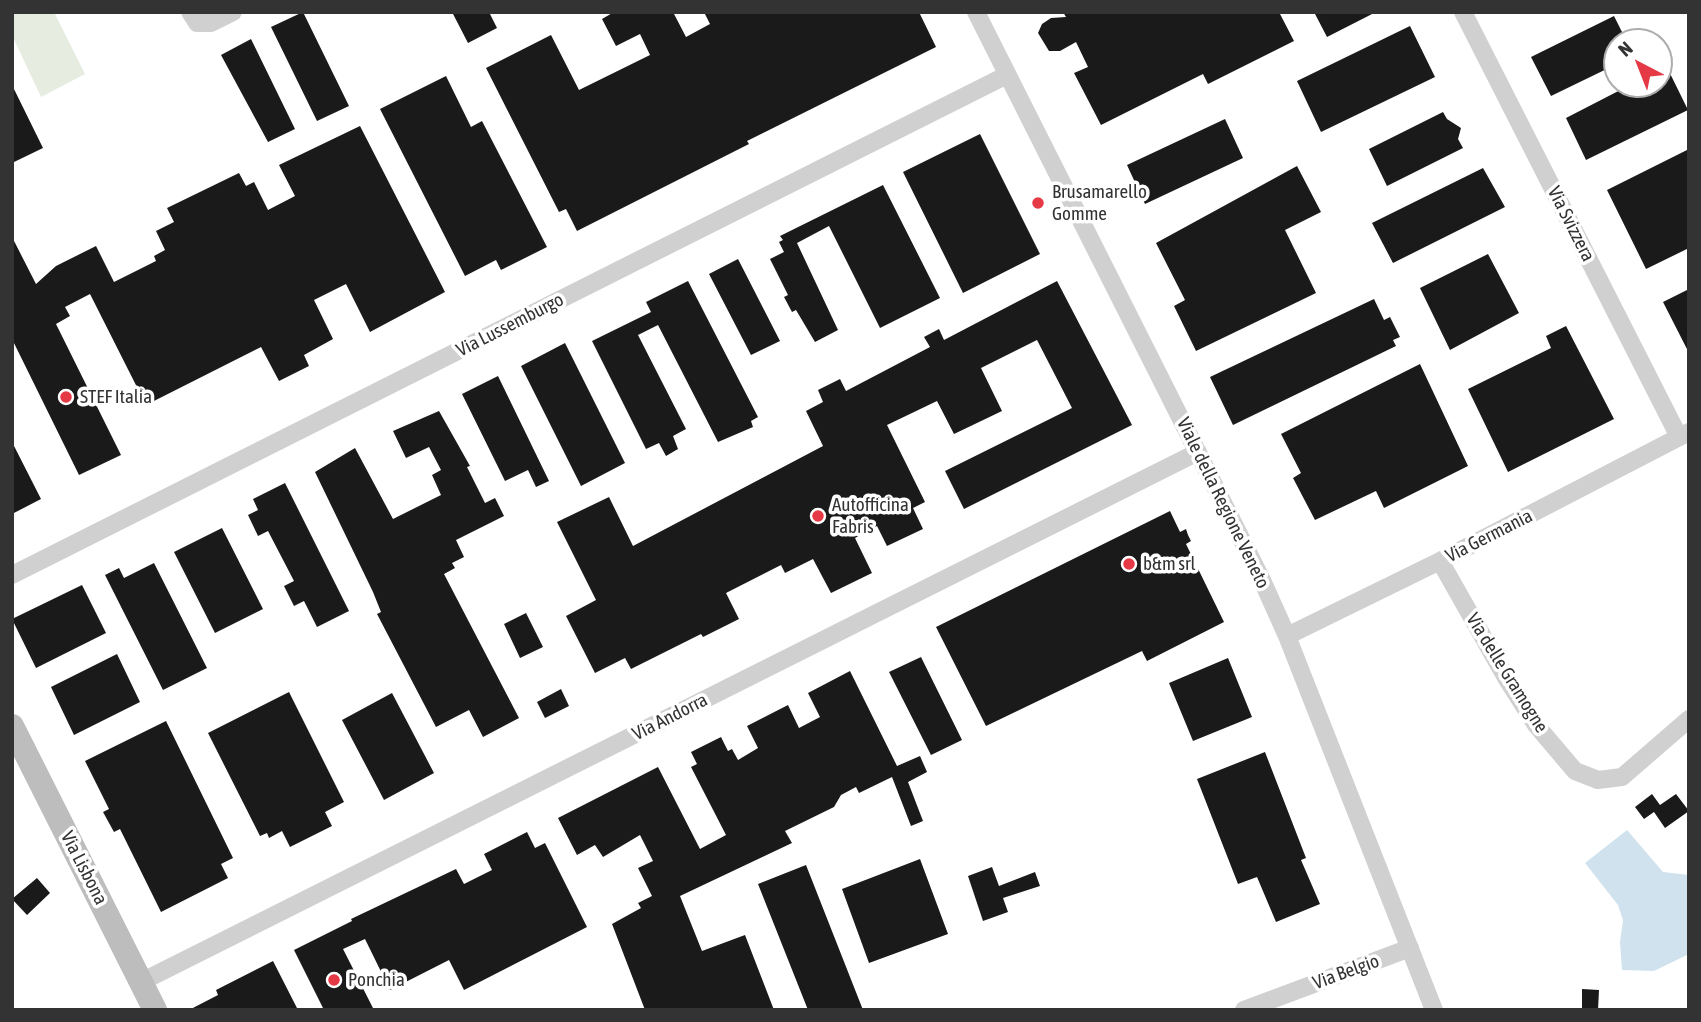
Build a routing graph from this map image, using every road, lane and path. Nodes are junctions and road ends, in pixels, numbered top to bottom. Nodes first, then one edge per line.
1 (190, 12) edge
2 (233, 12) edge
3 (976, 12) edge
4 (1463, 12) edge
5 (1007, 75) junction
6 (1684, 434) edge
7 (1198, 452) junction
8 (1440, 561) junction
9 (12, 575) edge
10 (1287, 635) junction
11 (1689, 719) edge
12 (12, 726) edge
13 (1410, 948) junction
14 (141, 982) junction
15 (155, 1010) edge
16 (1244, 1010) edge
17 (1434, 1010) edge

1 - 2 street
3 - 5 street, Viale della Regione Veneto
4 - 6 street, Via Svizzera
5 - 7 street, Viale della Regione Veneto
5 - 9 street, Via Lussemburgo
6 - 8 street, Via Germania
7 - 10 street, Viale della Regione Veneto
7 - 14 street, Via Andorra
8 - 10 street, Via Germania
8 - 11 street, Via delle Gramogne
10 - 13 street, Viale della Regione Veneto
12 - 14 street, Via Lisbona
13 - 16 street, Via Belgio
13 - 17 street, Viale della Regione Veneto
14 - 15 street, Via Lisbona

